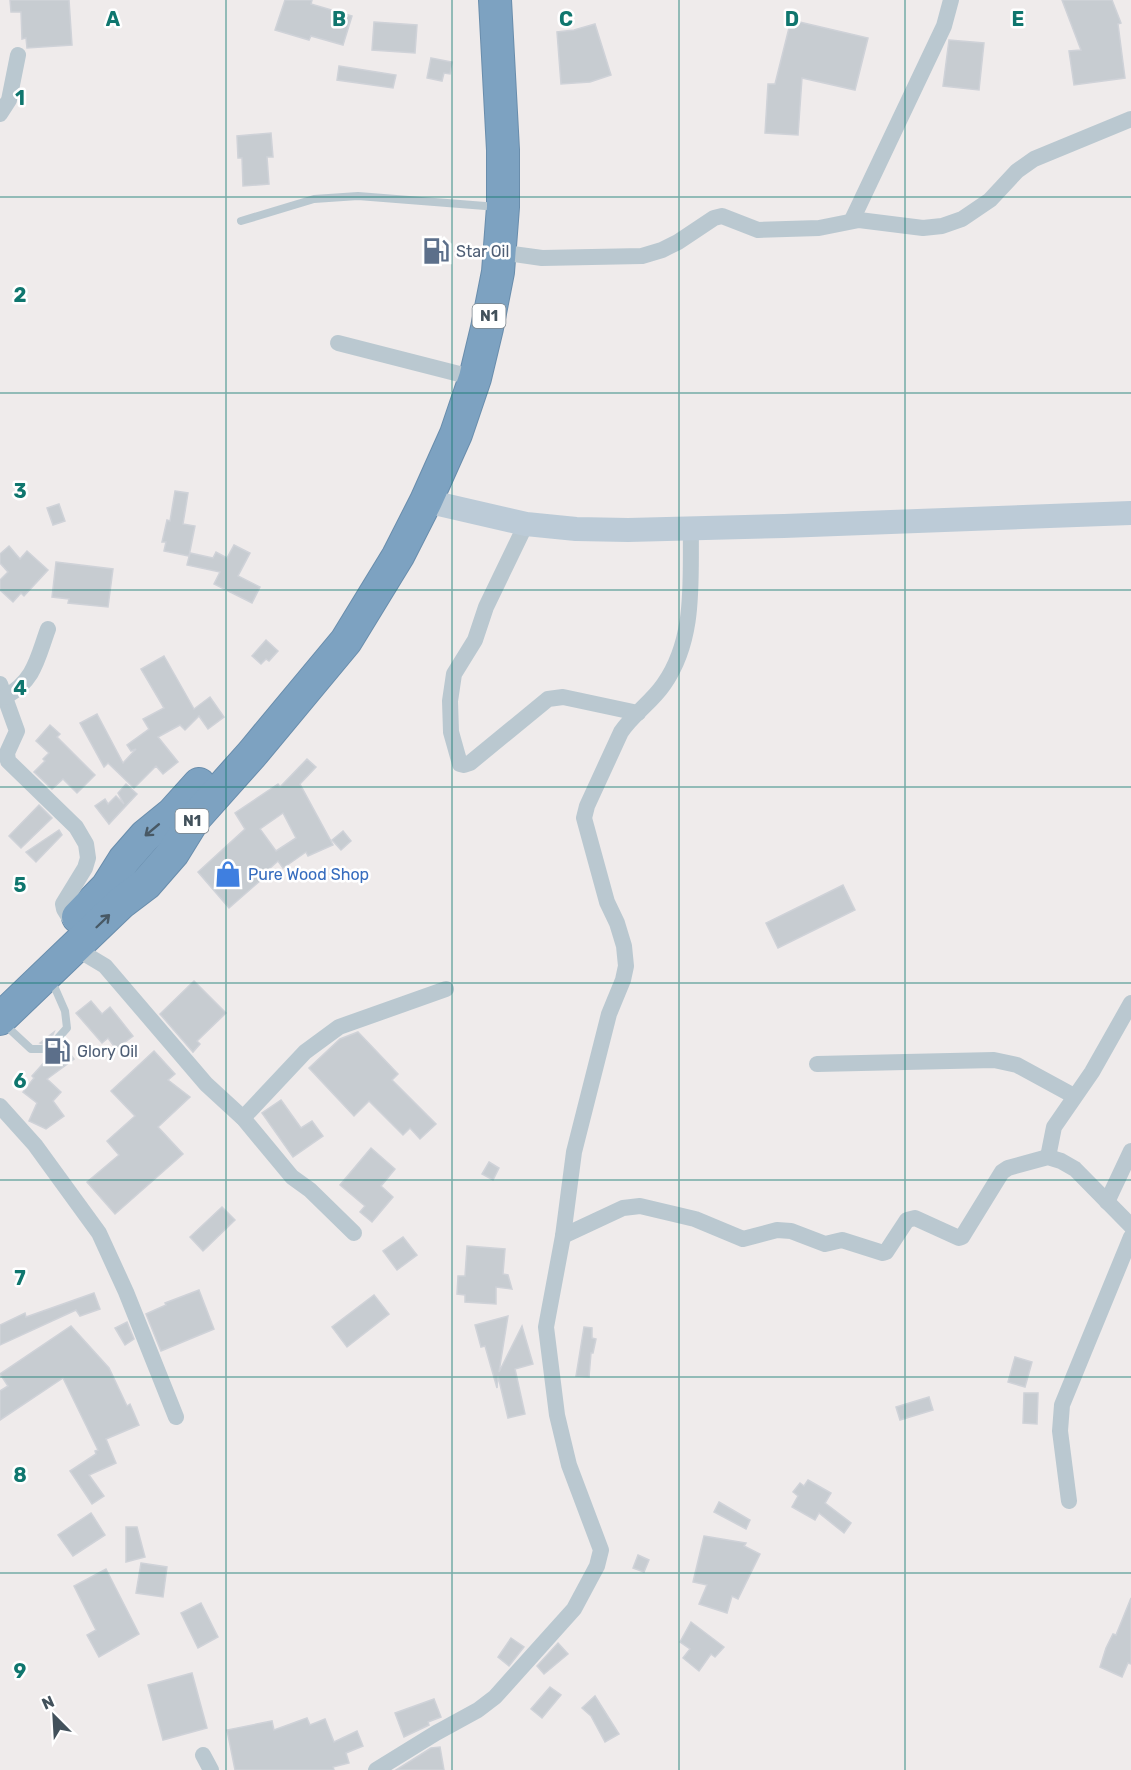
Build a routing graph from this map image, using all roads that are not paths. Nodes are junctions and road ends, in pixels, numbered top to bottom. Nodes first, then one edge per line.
1 (951, 0) edge
2 (490, 4) edge
3 (18, 55) dead end
4 (0, 114) edge
5 (1131, 118) edge
6 (503, 207) junction
7 (852, 220) junction
8 (241, 221) dead end
9 (499, 252) junction
10 (338, 343) dead end
11 (475, 378) junction
12 (426, 501) junction
13 (1131, 513) edge
14 (526, 524) junction
15 (691, 528) junction
16 (48, 629) dead end
17 (2, 690) edge
18 (638, 713) junction
19 (74, 935) junction
20 (48, 972) junction
21 (446, 989) dead end
22 (0, 995) edge
23 (1131, 1002) edge
24 (0, 1020) edge
25 (58, 1038) dead end
26 (42, 1049) dead end
27 (817, 1064) dead end
28 (1074, 1096) junction
29 (0, 1106) edge
30 (243, 1118) junction
31 (1131, 1151) edge
32 (1048, 1157) junction
33 (1107, 1202) junction
34 (1131, 1226) edge
35 (354, 1233) dead end
36 (562, 1236) junction
37 (1131, 1237) edge
38 (177, 1417) dead end
39 (1069, 1501) dead end
40 (376, 1770) edge

1 - 7 street
2 - 6 highway, N1
3 - 4 street
5 - 7 street
6 - 8 lane
6 - 9 highway, N1
7 - 9 street
9 - 11 highway, N1
10 - 11 street
11 - 12 highway, N1
12 - 14 street
12 - 19 highway, N1
13 - 15 street
14 - 15 street
14 - 18 street
15 - 18 street
16 - 17 street
17 - 19 street
18 - 36 street
19 - 20 highway, N1
19 - 22 highway, N1
19 - 30 street
20 - 24 highway, N1
20 - 25 lane
21 - 30 street
23 - 28 street
24 - 26 lane
27 - 28 street
28 - 32 street
29 - 38 street
30 - 35 street
31 - 33 street
32 - 33 street
32 - 36 street
33 - 34 street
36 - 40 street
37 - 39 street

